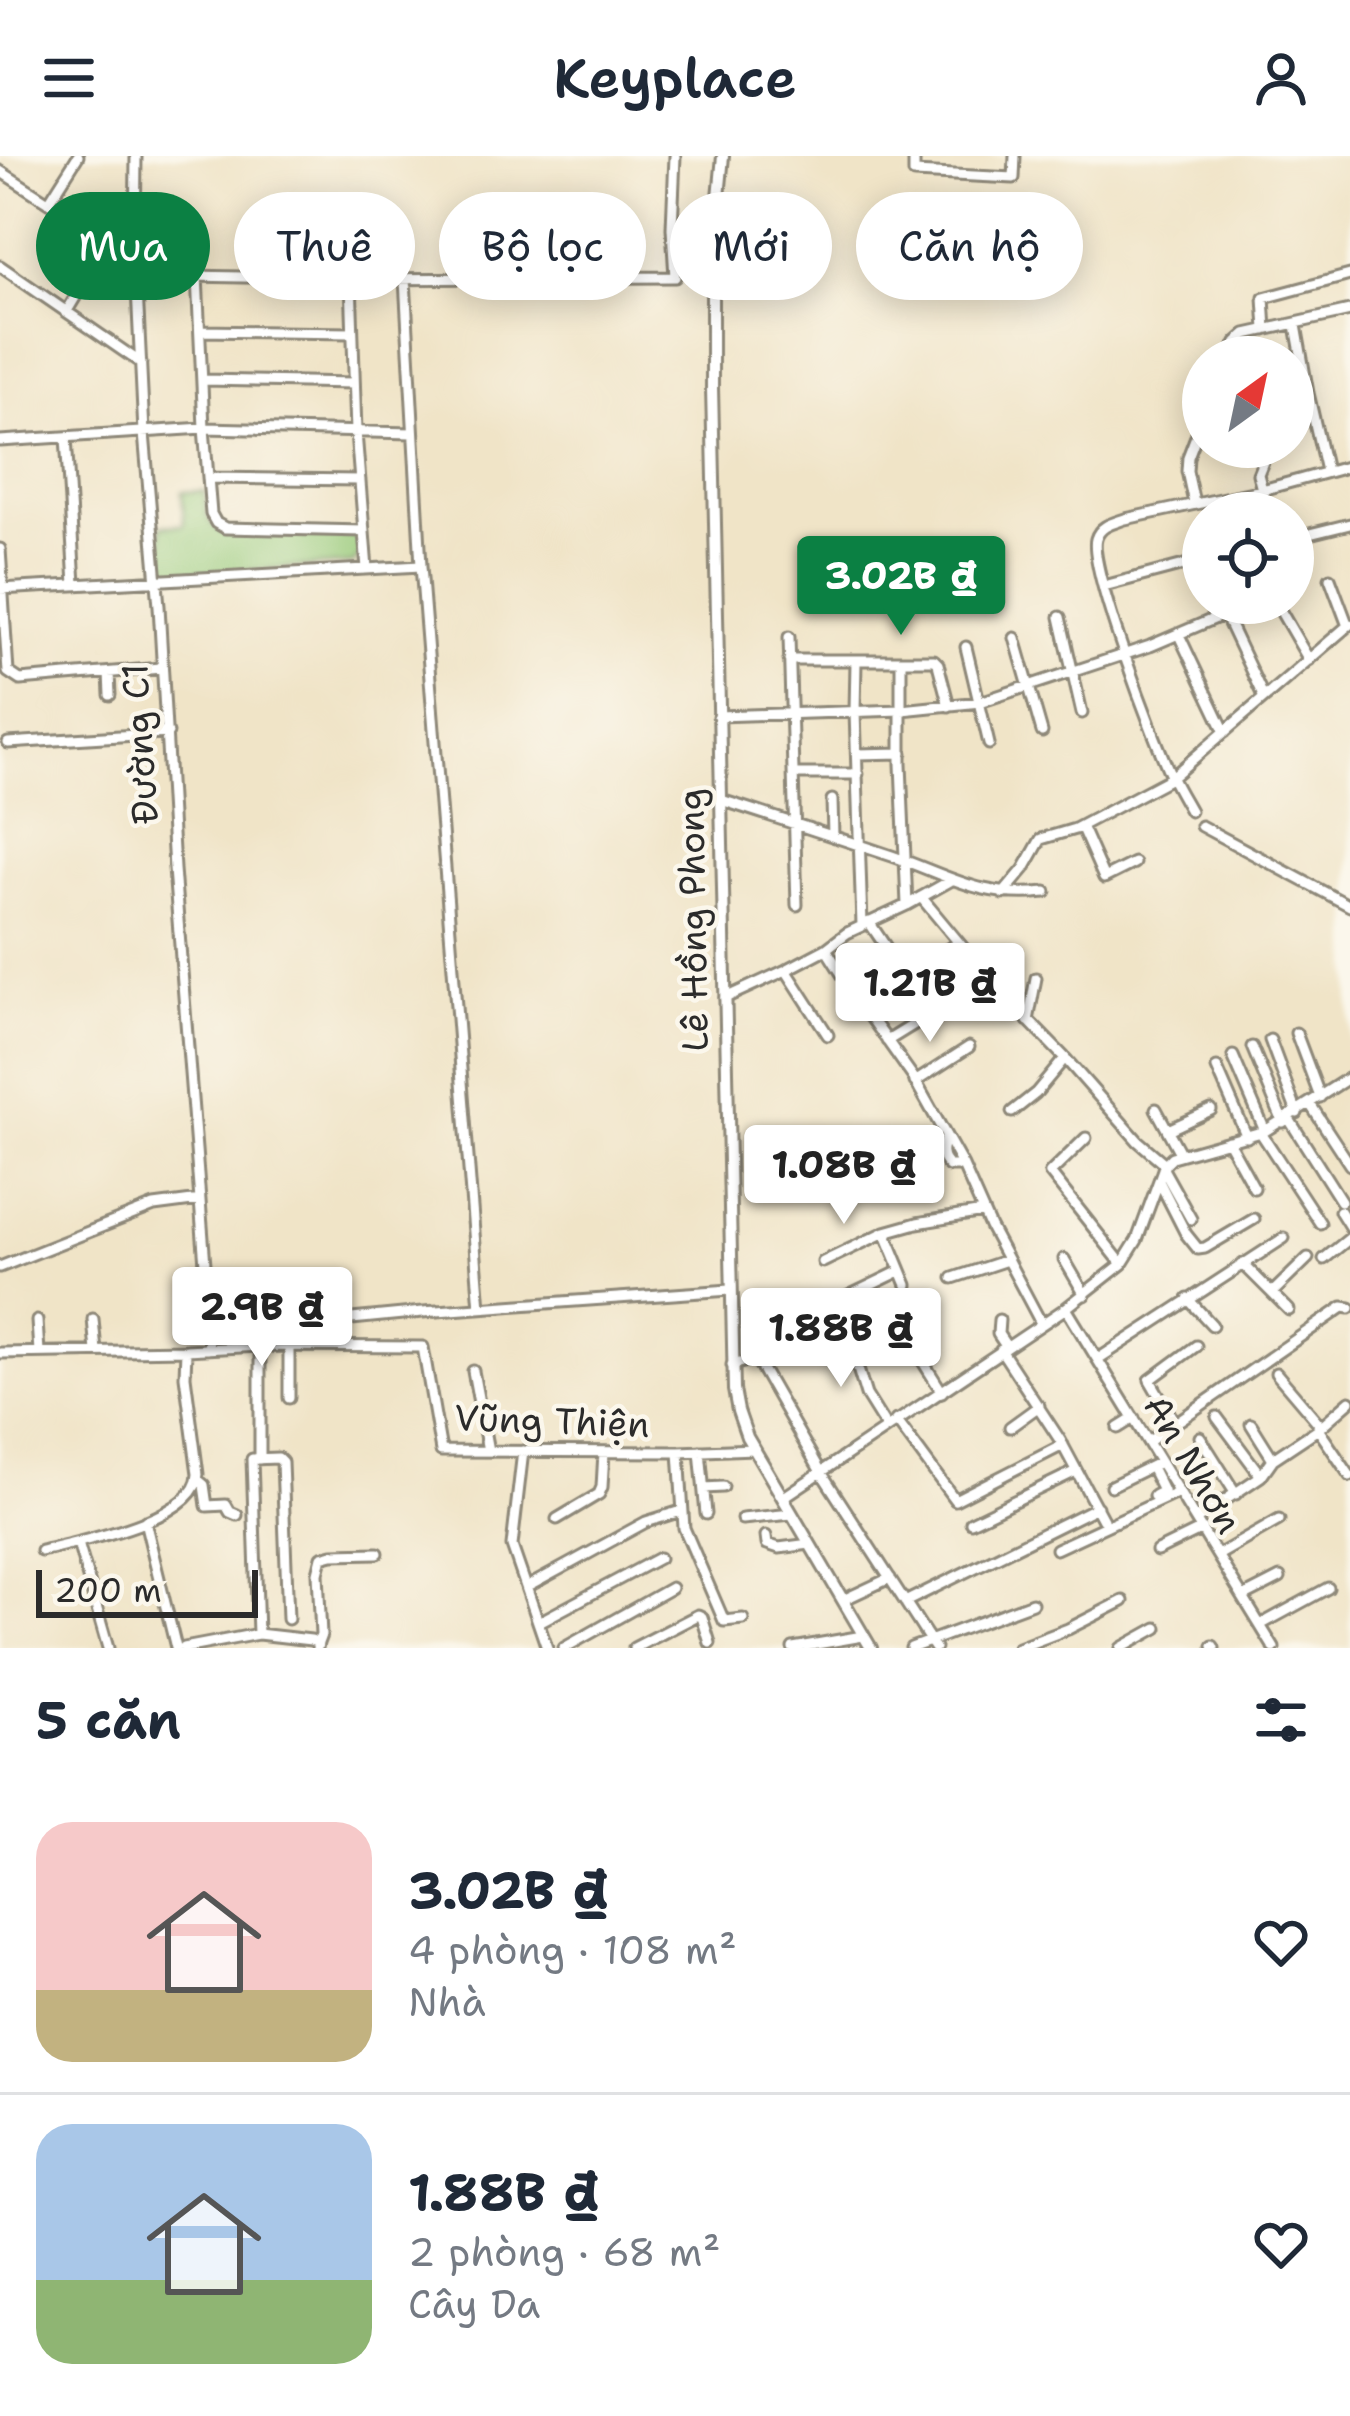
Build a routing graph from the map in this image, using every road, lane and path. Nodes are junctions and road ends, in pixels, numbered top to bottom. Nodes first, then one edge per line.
1 (78, 156) edge
2 (136, 156) edge
3 (675, 156) edge
4 (723, 156) edge
5 (914, 156) edge
6 (1015, 156) edge
7 (0, 171) edge
8 (55, 192) edge
9 (136, 192) edge
10 (36, 194) edge
11 (0, 266) edge
12 (1350, 275) edge
13 (415, 279) edge
14 (74, 300) edge
15 (137, 300) edge
16 (198, 300) edge
17 (350, 300) edge
18 (406, 300) edge
19 (67, 311) junction
20 (1350, 311) edge
21 (1296, 325) junction
22 (1266, 330) junction
23 (200, 332) junction
24 (351, 334) junction
25 (1244, 336) edge
26 (1298, 336) edge
27 (141, 363) junction
28 (203, 380) junction
29 (354, 383) junction
30 (1314, 419) edge
31 (204, 428) junction
32 (356, 432) junction
33 (143, 433) junction
34 (412, 433) junction
35 (66, 437) junction
36 (0, 441) edge
37 (1350, 466) edge
38 (1260, 468) edge
39 (1326, 472) junction
40 (208, 478) junction
41 (360, 480) junction
42 (1262, 490) junction
43 (1252, 492) edge
44 (1182, 506) edge
45 (1350, 524) edge
46 (364, 531) junction
47 (1314, 533) edge
48 (0, 549) edge
49 (421, 566) junction
50 (1182, 566) edge
51 (367, 569) junction
52 (1330, 578) dead end
53 (157, 582) junction
54 (75, 584) junction
55 (1104, 586) junction
56 (1, 589) edge
57 (1060, 617) dead end
58 (1204, 624) edge
59 (1229, 624) edge
60 (1288, 624) edge
61 (1349, 625) edge
62 (1179, 635) junction
63 (789, 637) dead end
64 (1015, 638) dead end
65 (966, 646) dead end
66 (1124, 654) junction
67 (789, 660) junction
68 (902, 660) junction
69 (1309, 660) junction
70 (856, 661) junction
71 (161, 668) junction
72 (109, 673) junction
73 (1071, 674) junction
74 (1030, 685) junction
75 (110, 694) dead end
76 (1264, 698) junction
77 (980, 702) junction
78 (950, 706) junction
79 (902, 710) junction
80 (855, 712) junction
81 (1082, 712) dead end
82 (792, 714) junction
83 (718, 716) junction
84 (1042, 732) dead end
85 (1225, 732) junction
86 (168, 733) junction
87 (8, 743) dead end
88 (989, 744) dead end
89 (902, 753) junction
90 (857, 754) junction
91 (858, 774) junction
92 (793, 775) junction
93 (1172, 778) junction
94 (721, 800) junction
95 (832, 800) dead end
96 (1190, 811) dead end
97 (794, 823) junction
98 (1081, 826) junction
99 (1202, 826) dead end
100 (833, 836) junction
101 (861, 846) junction
102 (904, 860) junction
103 (1134, 862) dead end
104 (950, 880) junction
105 (1046, 892) dead end
106 (1004, 894) junction
107 (922, 897) junction
108 (1349, 902) edge
109 (797, 905) dead end
110 (907, 905) junction
111 (866, 924) junction
112 (958, 943) junction
113 (826, 949) junction
114 (786, 970) junction
115 (906, 974) junction
116 (1036, 978) dead end
117 (998, 989) dead end
118 (725, 998) junction
119 (928, 1008) junction
120 (1028, 1022) junction
121 (1296, 1034) dead end
122 (828, 1036) dead end
123 (1270, 1040) dead end
124 (887, 1041) junction
125 (969, 1047) dead end
126 (1252, 1047) dead end
127 (1233, 1056) dead end
128 (1065, 1058) junction
129 (1217, 1068) dead end
130 (1350, 1077) edge
131 (915, 1082) junction
132 (1315, 1100) junction
133 (1156, 1109) dead end
134 (1211, 1110) dead end
135 (1012, 1112) dead end
136 (1289, 1118) junction
137 (1168, 1130) junction
138 (1263, 1132) junction
139 (1247, 1137) junction
140 (1086, 1138) dead end
141 (1228, 1141) junction
142 (1180, 1153) junction
143 (1350, 1166) edge
144 (1164, 1167) junction
145 (1159, 1181) junction
146 (1253, 1188) dead end
147 (200, 1200) junction
148 (983, 1212) junction
149 (1190, 1219) dead end
150 (1254, 1219) dead end
151 (1320, 1223) dead end
152 (1350, 1227) edge
153 (885, 1232) junction
154 (1284, 1238) dead end
155 (1350, 1238) edge
156 (1308, 1258) dead end
157 (1064, 1259) dead end
158 (1324, 1259) dead end
159 (1007, 1260) junction
160 (823, 1262) dead end
161 (1122, 1264) junction
162 (1244, 1264) junction
163 (0, 1267) edge
164 (900, 1271) junction
165 (952, 1278) dead end
166 (907, 1285) dead end
167 (730, 1290) junction
168 (1272, 1293) junction
169 (1085, 1295) junction
170 (1188, 1299) junction
171 (838, 1301) dead end
172 (480, 1308) junction
173 (1066, 1308) junction
174 (1350, 1308) edge
175 (1289, 1310) dead end
176 (893, 1313) dead end
177 (93, 1319) dead end
178 (1000, 1320) dead end
179 (37, 1321) dead end
180 (1041, 1323) junction
181 (1213, 1324) dead end
182 (210, 1328) junction
183 (260, 1328) junction
184 (840, 1328) dead end
185 (259, 1346) junction
186 (1196, 1346) dead end
187 (289, 1347) junction
188 (791, 1348) dead end
189 (1003, 1348) junction
190 (208, 1349) junction
191 (186, 1350) junction
192 (96, 1351) junction
193 (39, 1352) junction
194 (0, 1353) edge
195 (1098, 1359) junction
196 (758, 1362) junction
197 (732, 1365) junction
198 (472, 1371) dead end
199 (1276, 1373) dead end
200 (942, 1392) junction
201 (289, 1399) dead end
202 (1350, 1401) edge
203 (1039, 1406) junction
204 (1134, 1418) junction
205 (1217, 1418) dead end
206 (1175, 1423) junction
207 (891, 1424) junction
208 (1251, 1424) dead end
209 (1010, 1427) dead end
210 (1319, 1427) junction
211 (1118, 1428) dead end
212 (1200, 1437) dead end
213 (1148, 1442) junction
214 (1063, 1445) junction
215 (754, 1449) junction
216 (488, 1450) junction
217 (523, 1451) junction
218 (700, 1451) junction
219 (604, 1452) junction
220 (679, 1452) junction
221 (260, 1459) junction
222 (1273, 1460) junction
223 (1156, 1465) junction
224 (1076, 1471) junction
225 (820, 1472) junction
226 (1262, 1476) junction
227 (1350, 1476) edge
228 (198, 1480) junction
229 (723, 1486) dead end
230 (1111, 1486) dead end
231 (704, 1488) junction
232 (1179, 1492) junction
233 (1237, 1494) junction
234 (784, 1498) junction
235 (1143, 1501) dead end
236 (1097, 1508) junction
237 (681, 1511) junction
238 (706, 1514) dead end
239 (792, 1514) junction
240 (237, 1515) dead end
241 (557, 1519) dead end
242 (742, 1519) dead end
243 (1103, 1520) dead end
244 (1280, 1520) dead end
245 (145, 1521) junction
246 (971, 1522) dead end
247 (1199, 1524) junction
248 (766, 1536) dead end
249 (78, 1543) junction
250 (810, 1544) junction
251 (1056, 1549) dead end
252 (40, 1551) dead end
253 (1157, 1551) dead end
254 (379, 1553) dead end
255 (1217, 1555) junction
256 (659, 1558) dead end
257 (1280, 1577) dead end
258 (890, 1578) junction
259 (527, 1587) junction
260 (671, 1588) dead end
261 (1328, 1588) dead end
262 (1244, 1597) junction
263 (843, 1600) junction
264 (1123, 1601) dead end
265 (905, 1602) junction
266 (1033, 1603) dead end
267 (288, 1619) dead end
268 (742, 1619) dead end
269 (539, 1622) junction
270 (1260, 1625) junction
271 (1157, 1628) dead end
272 (258, 1634) junction
273 (867, 1642) edge
274 (710, 1643) dead end
275 (933, 1644) edge
276 (210, 1645) edge
277 (318, 1646) edge
278 (108, 1648) edge
279 (180, 1648) edge
280 (548, 1648) edge
281 (565, 1648) edge
282 (634, 1648) edge
283 (793, 1648) edge
284 (911, 1648) edge
285 (1018, 1648) edge
286 (1121, 1648) edge
287 (1274, 1648) edge

1 - 8 street
2 - 9 street, Đường C1
3 - 13 street
4 - 83 main road, Lê Hồng Phong
5 - 6 street
7 - 10 street
11 - 19 street
12 - 22 street
14 - 19 street
15 - 27 street, Đường C1
16 - 23 street
17 - 24 street
18 - 34 street
19 - 27 street
20 - 21 street
21 - 22 street
21 - 26 street
22 - 25 street
23 - 24 street
23 - 28 street
24 - 29 street
27 - 33 street, Đường C1
28 - 29 street
28 - 31 street
29 - 32 street
30 - 39 street
31 - 32 street
31 - 33 street
31 - 40 street
32 - 34 street
32 - 41 street
33 - 35 street
33 - 53 street, Đường C1
34 - 49 street
35 - 36 street
35 - 54 street
37 - 39 street
38 - 42 street
39 - 42 street
40 - 41 street
40 - 46 street
41 - 46 street
42 - 43 street
44 - 55 street
45 - 47 street
46 - 51 street
48 - 56 street
49 - 51 street
49 - 172 street
50 - 55 street
51 - 53 street
52 - 61 street
53 - 54 street
53 - 71 street, Đường C1
54 - 56 street
55 - 66 street
56 - 72 street
57 - 73 street
58 - 62 street
59 - 76 street
60 - 69 street
61 - 69 street
62 - 66 street
62 - 85 street
63 - 67 street
64 - 74 street
65 - 77 street
66 - 73 street
66 - 93 street
67 - 70 street
67 - 82 street
68 - 70 street
68 - 78 street
68 - 79 street
69 - 76 street
70 - 80 street
71 - 72 street
71 - 86 street, Đường C1
72 - 75 street
73 - 74 street
73 - 81 street
74 - 77 street
74 - 84 street
76 - 85 street
77 - 78 street
77 - 88 street
78 - 79 street
79 - 80 street
79 - 89 street
80 - 82 street
80 - 90 street
82 - 83 street
82 - 92 street
83 - 94 main road, Lê Hồng Phong
85 - 93 street
86 - 87 street
86 - 147 street, Đường C1
89 - 90 street
89 - 102 street
90 - 91 street
91 - 92 street
91 - 101 street
92 - 97 street
93 - 96 street
93 - 98 street
94 - 97 street
94 - 118 main road, Lê Hồng Phong
95 - 100 street
97 - 100 street
97 - 109 street
98 - 103 street
98 - 106 street
99 - 108 street
100 - 101 street
101 - 102 street
101 - 111 street
102 - 104 street
102 - 110 street
104 - 106 street
104 - 107 street
105 - 106 street
107 - 110 street
107 - 112 street
110 - 111 street
111 - 113 street
111 - 115 street
112 - 115 street
112 - 119 street
113 - 114 street
113 - 124 street
114 - 118 street
114 - 122 street
115 - 119 street
116 - 120 street
117 - 120 street
118 - 167 main road, Lê Hồng Phong
119 - 124 street
120 - 128 street
121 - 132 street
123 - 136 street
124 - 131 street
125 - 131 street
126 - 136 street
127 - 138 street
128 - 135 street
128 - 144 street
129 - 139 street
130 - 132 street
131 - 148 street
132 - 136 street
132 - 143 street
133 - 137 street
134 - 137 street
136 - 138 street
136 - 152 street
137 - 142 street
138 - 139 street
138 - 151 street
139 - 141 street
140 - 161 street
141 - 142 street
141 - 146 street
142 - 144 street
144 - 145 street
144 - 149 street
145 - 150 street
145 - 161 street
147 - 163 street
147 - 182 street, Đường C1
148 - 153 street
148 - 159 street
153 - 160 street
153 - 164 street
154 - 162 street
155 - 158 street
156 - 168 street
157 - 169 street
159 - 165 street
159 - 180 street
161 - 169 street
162 - 168 street
162 - 170 street
164 - 166 street
164 - 171 street
167 - 172 street
167 - 197 main road, Lê Hồng Phong
168 - 175 street
169 - 173 street
170 - 181 street
170 - 195 street
172 - 183 street
173 - 180 street
173 - 195 street, An Nhơn
174 - 206 street
176 - 200 street
177 - 192 street
178 - 189 street
179 - 193 street
180 - 189 street
182 - 183 street
182 - 190 street, Đường C1
183 - 185 street
184 - 207 street
185 - 187 street, Vũng Thiện
185 - 190 street, Vũng Thiện
185 - 221 street
186 - 206 street
187 - 201 street
187 - 216 street, Vũng Thiện
188 - 196 street
189 - 200 street
189 - 203 street
190 - 191 street, Vũng Thiện
191 - 192 street, Vũng Thiện
191 - 228 street
192 - 193 street, Vũng Thiện
193 - 194 street, Vũng Thiện
195 - 204 street, An Nhơn
196 - 197 street
196 - 225 street
197 - 215 main road, Lê Hồng Phong
198 - 216 street
199 - 210 street
200 - 207 street
202 - 210 street
203 - 209 street
203 - 214 street
204 - 211 street
204 - 213 street, An Nhơn
205 - 226 street
206 - 213 street
207 - 214 street
207 - 225 street
208 - 222 street
210 - 222 street
210 - 227 street
212 - 233 street
213 - 223 street, An Nhơn
214 - 224 street
215 - 218 street, Vũng Thiện
215 - 234 main road, Lê Hồng Phong
216 - 217 street, Vũng Thiện
217 - 219 street, Vũng Thiện
217 - 259 street
218 - 220 street, Vũng Thiện
218 - 231 street
219 - 220 street, Vũng Thiện
219 - 241 street
220 - 237 street
221 - 267 street
221 - 272 street
222 - 226 street
223 - 230 street
223 - 232 street, An Nhơn
223 - 235 street
224 - 236 street
224 - 246 street
225 - 234 street
225 - 258 street
226 - 233 street
228 - 240 street
228 - 245 street
229 - 231 street
231 - 238 street
232 - 247 street, An Nhơn
232 - 251 street
233 - 247 street
234 - 239 main road, Lê Hồng Phong
236 - 243 street
236 - 265 street
237 - 259 street
237 - 268 street
239 - 242 street
239 - 250 main road, Lê Hồng Phong
244 - 255 street
245 - 249 street
245 - 279 street
247 - 253 street
247 - 255 street, An Nhơn
248 - 250 street
249 - 252 street
249 - 278 street
250 - 263 main road, Lê Hồng Phong
254 - 277 street
255 - 262 street, An Nhơn
256 - 269 street
257 - 262 street
258 - 263 street
258 - 265 street
259 - 269 street
260 - 281 street
261 - 270 street
262 - 270 street, An Nhơn
263 - 273 main road, Lê Hồng Phong
264 - 285 street
265 - 275 street
266 - 275 street
269 - 280 street
270 - 287 street, An Nhơn
271 - 286 street
272 - 276 street
272 - 277 street
273 - 283 street
274 - 282 street
275 - 284 street
276 - 279 street

